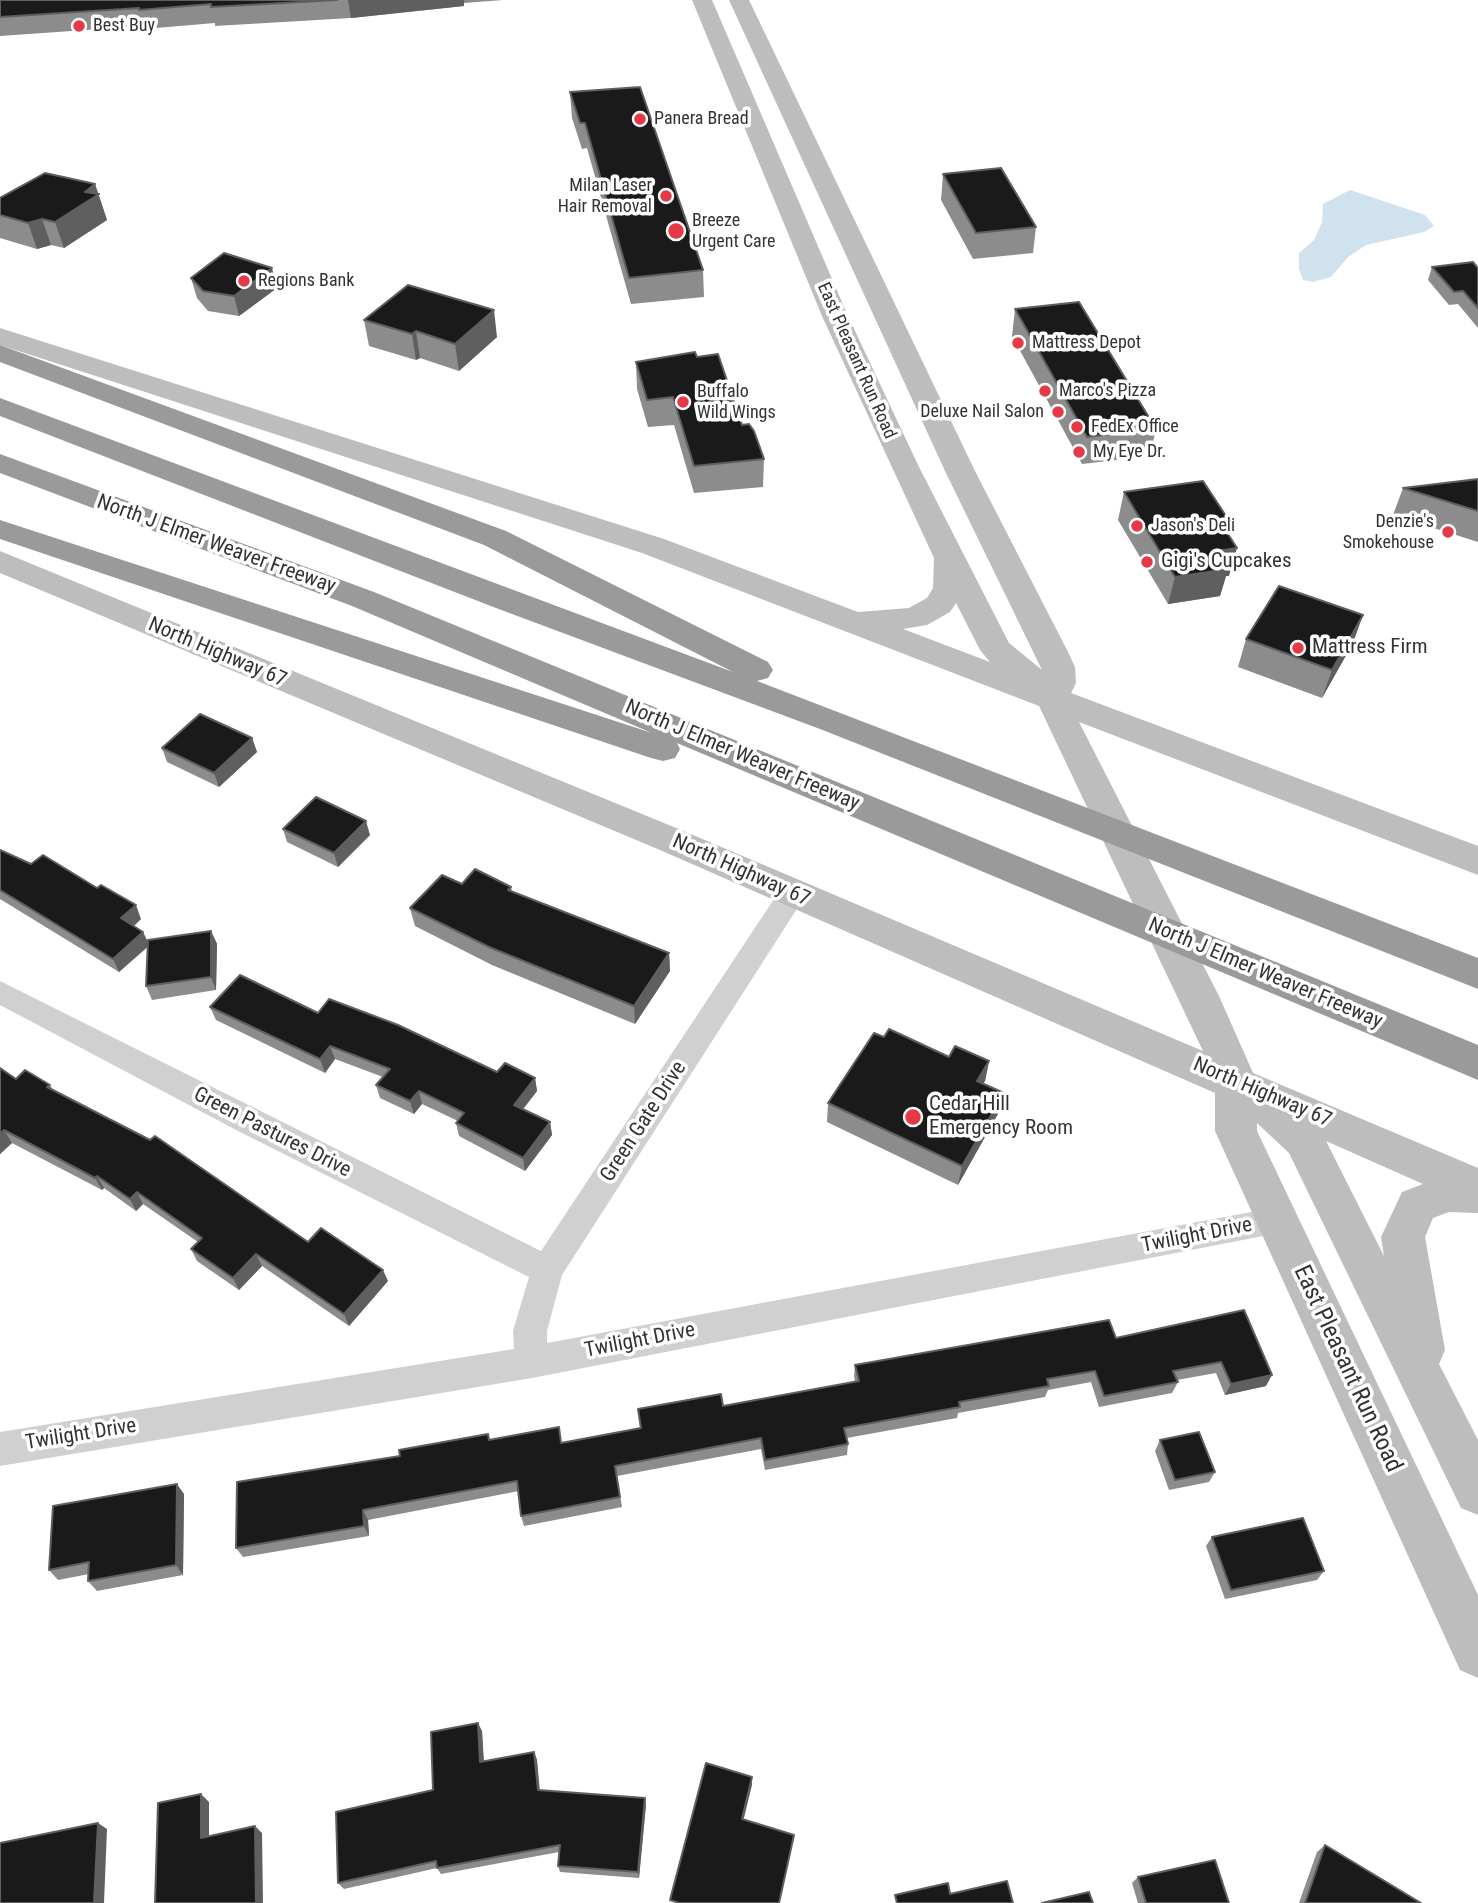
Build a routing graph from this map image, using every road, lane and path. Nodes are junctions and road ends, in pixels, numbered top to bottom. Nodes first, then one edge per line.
1 (702, 0) edge
2 (739, 0) edge
3 (764, 147) junction
4 (781, 188) junction
5 (843, 220) junction
6 (883, 307) junction
7 (835, 316) junction
8 (0, 336) edge
9 (0, 353) edge
10 (0, 406) edge
11 (0, 463) edge
12 (960, 471) junction
13 (0, 529) edge
14 (950, 558) junction
15 (0, 561) edge
16 (850, 621) junction
17 (1052, 696) junction
18 (958, 771) junction
19 (983, 857) junction
20 (1478, 861) edge
21 (792, 894) junction
22 (1478, 974) edge
23 (0, 992) edge
24 (1478, 1063) edge
25 (1236, 1081) junction
26 (1478, 1188) edge
27 (1478, 1194) edge
28 (1278, 1221) junction
29 (547, 1270) junction
30 (532, 1362) junction
31 (1431, 1397) junction
32 (0, 1449) edge
33 (1478, 1491) edge
34 (1478, 1652) edge

1 - 3 main road, East Pleasant Run Road
2 - 5 main road, East Pleasant Run Road
3 - 4 main road, East Pleasant Run Road
3 - 5 main road
4 - 6 main road
4 - 7 main road, East Pleasant Run Road
5 - 6 main road, East Pleasant Run Road
6 - 12 main road, East Pleasant Run Road
7 - 12 main road
7 - 14 main road, East Pleasant Run Road
8 - 16 main road
9 - 18 highway
10 - 18 highway
11 - 19 highway, North J Elmer Weaver Freeway
12 - 17 main road, East Pleasant Run Road
13 - 19 highway
14 - 16 main road
14 - 17 main road, East Pleasant Run Road
15 - 21 main road, North Highway 67
16 - 17 main road
17 - 20 main road
17 - 25 main road, East Pleasant Run Road
18 - 22 highway
19 - 24 highway, North J Elmer Weaver Freeway
21 - 25 main road, North Highway 67
21 - 29 street, Green Gate Drive
23 - 29 street, Green Pastures Drive
25 - 26 main road, North Highway 67
25 - 28 main road, East Pleasant Run Road
25 - 31 main road, East Pleasant Run Road
27 - 31 main road
28 - 30 street, Twilight Drive
28 - 34 main road, East Pleasant Run Road
29 - 30 street, Green Gate Drive
30 - 32 street, Twilight Drive
31 - 33 main road, East Pleasant Run Road

